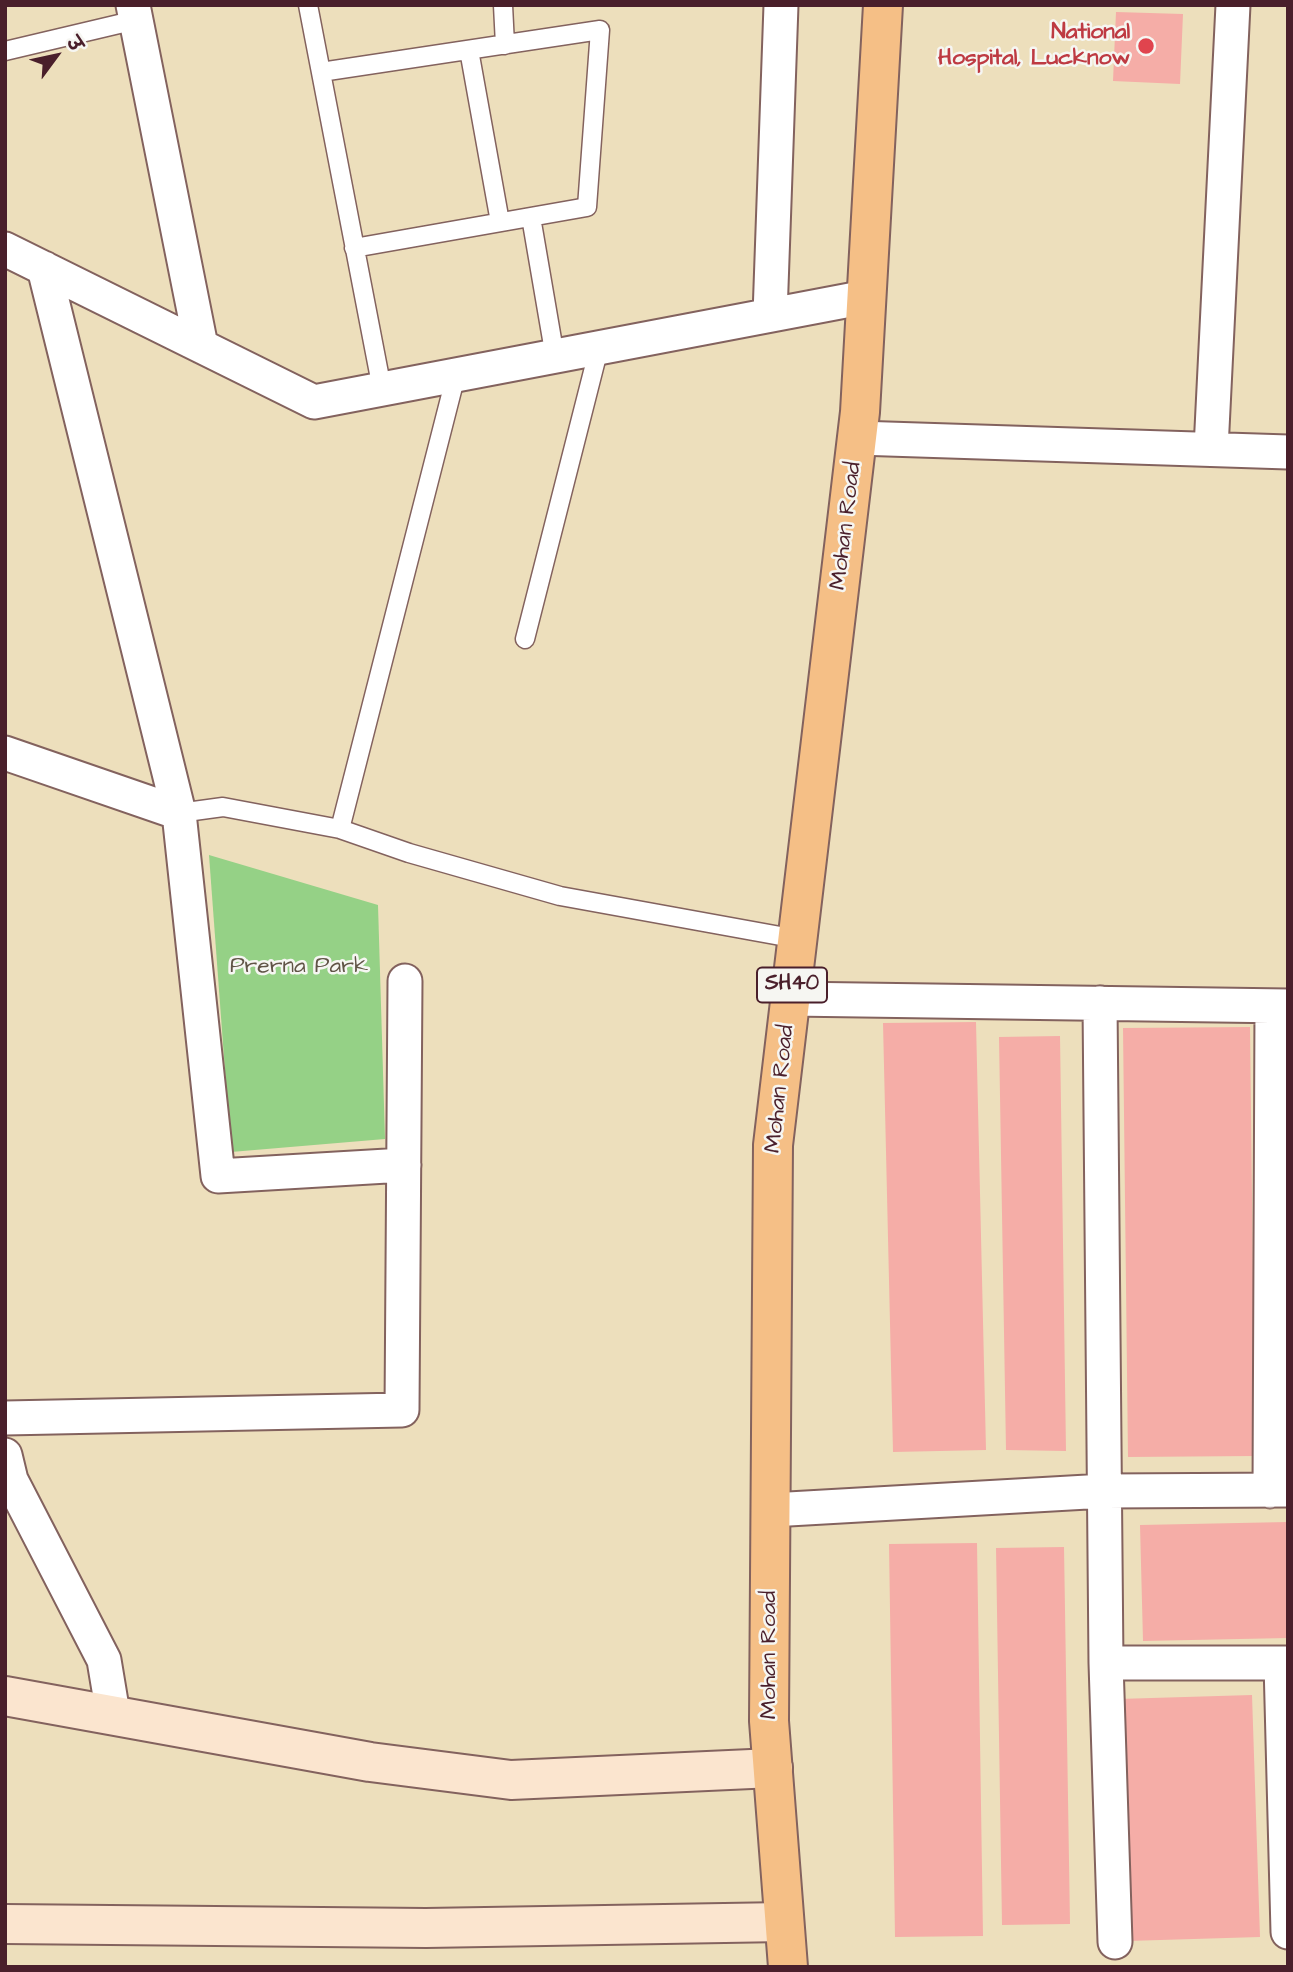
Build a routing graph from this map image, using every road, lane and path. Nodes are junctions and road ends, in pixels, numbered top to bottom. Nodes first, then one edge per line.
1 (308, 5) edge
2 (503, 5) edge
3 (780, 5) edge
4 (883, 5) edge
5 (1233, 5) edge
6 (134, 12) edge
7 (505, 44) junction
8 (469, 50) junction
9 (5, 51) edge
10 (321, 72) junction
11 (531, 217) junction
12 (500, 222) junction
13 (355, 248) junction
14 (5, 249) edge
15 (44, 268) junction
16 (866, 297) junction
17 (769, 315) junction
18 (201, 346) junction
19 (598, 348) junction
20 (555, 356) junction
21 (456, 375) junction
22 (382, 389) junction
23 (857, 438) junction
24 (1211, 450) junction
25 (1288, 452) edge
26 (524, 639) dead end
27 (5, 753) edge
28 (179, 813) junction
29 (340, 829) junction
30 (797, 939) junction
31 (405, 981) dead end
32 (790, 999) junction
33 (1100, 1003) junction
34 (1280, 1006) edge
35 (404, 1165) junction
36 (1280, 1252) edge
37 (5, 1418) edge
38 (5, 1455) edge
39 (1279, 1490) edge
40 (1105, 1491) junction
41 (771, 1510) junction
42 (1106, 1663) junction
43 (1284, 1663) edge
44 (5, 1696) edge
45 (113, 1714) junction
46 (773, 1768) junction
47 (1286, 1848) edge
48 (784, 1922) junction
49 (5, 1924) edge
50 (1288, 1932) edge
51 (1115, 1942) dead end
52 (788, 1967) edge

1 - 10 lane
2 - 7 lane
3 - 17 street
4 - 16 main road, Mohan Road / SH40
5 - 24 street
6 - 9 lane
6 - 18 street
7 - 8 lane
7 - 11 lane
8 - 10 lane
8 - 12 lane
10 - 13 lane
11 - 12 lane
11 - 20 lane
12 - 13 lane
13 - 22 lane
14 - 15 street
15 - 18 street
15 - 28 street
16 - 17 street
16 - 23 main road, Mohan Road / SH40
17 - 19 street
18 - 22 street
19 - 20 street
19 - 26 lane
20 - 21 street
21 - 22 street
21 - 29 lane
23 - 24 street
23 - 30 main road, Mohan Road / SH40
24 - 25 street
27 - 28 street
28 - 29 lane
28 - 35 street
29 - 30 lane
30 - 32 main road, Mohan Road / SH40
31 - 35 street
32 - 33 street
32 - 41 main road, Mohan Road / SH40
33 - 34 street
33 - 40 street
34 - 36 street
35 - 37 street
36 - 39 street
38 - 45 street
39 - 40 street
40 - 41 street
40 - 42 street
41 - 46 main road, Mohan Road / SH40
42 - 43 street
42 - 51 street
43 - 47 street
44 - 45 street
45 - 46 street
46 - 48 main road, Mohan Road / SH40
47 - 50 street
48 - 49 street
48 - 52 main road, Mohan Road / SH40

